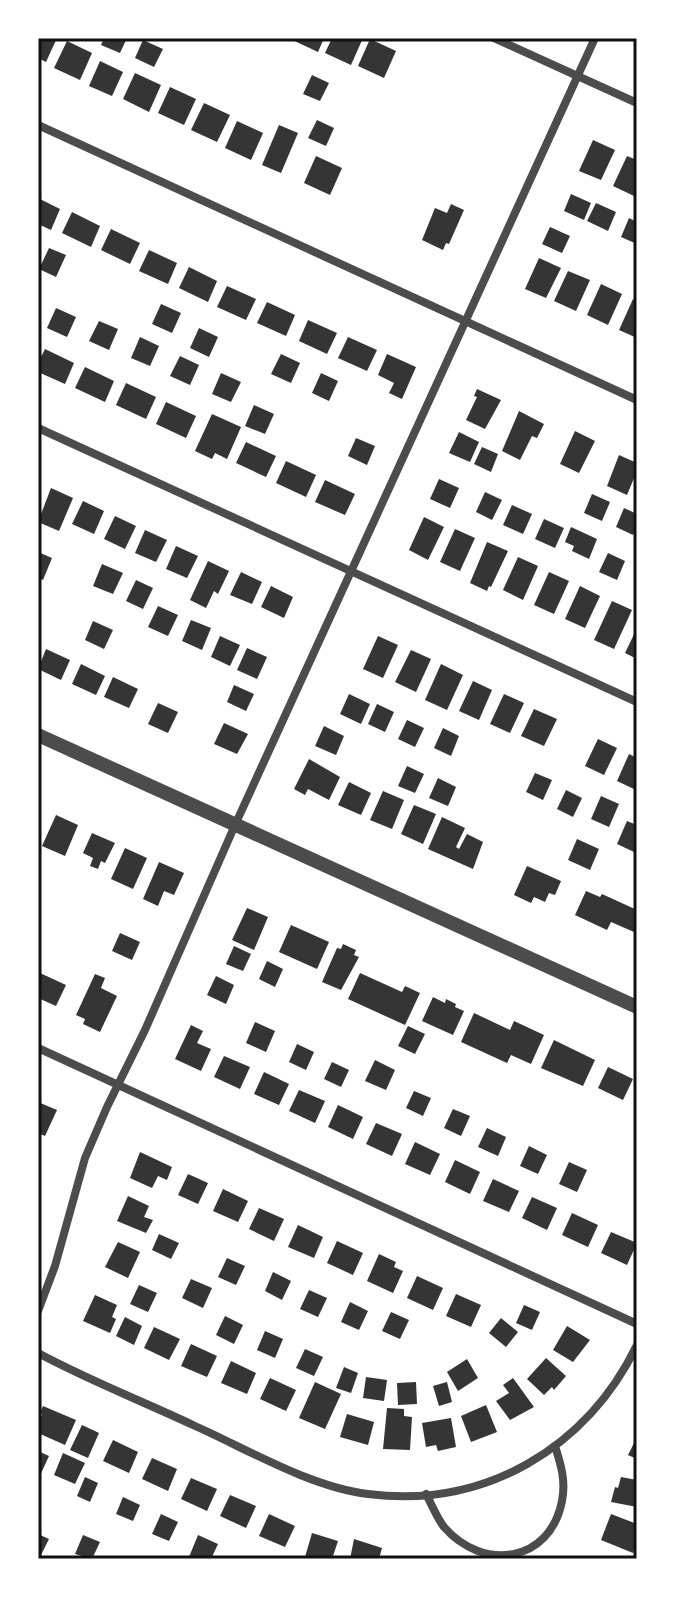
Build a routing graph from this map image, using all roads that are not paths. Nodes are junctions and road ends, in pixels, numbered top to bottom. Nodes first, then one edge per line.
1 (494, 38) edge
2 (595, 38) edge
3 (578, 76) junction
4 (637, 103) edge
5 (38, 125) edge
6 (465, 321) junction
7 (637, 400) edge
8 (38, 428) edge
9 (351, 571) junction
10 (637, 702) edge
11 (38, 735) edge
12 (235, 825) junction
13 (637, 1007) edge
14 (38, 1048) edge
15 (117, 1084) junction
16 (38, 1311) edge
17 (637, 1324) edge
18 (637, 1345) edge
19 (38, 1353) edge
20 (555, 1446) junction
21 (426, 1494) junction

1 - 3 street
2 - 3 street
3 - 4 street
3 - 6 street
5 - 6 street
6 - 7 street
6 - 9 street
8 - 9 street
9 - 10 street
9 - 12 street
11 - 12 street
12 - 13 street
12 - 15 street
14 - 15 street
15 - 16 street
15 - 17 street
18 - 20 street
19 - 21 street
20 - 21 street
20 - 21 street

